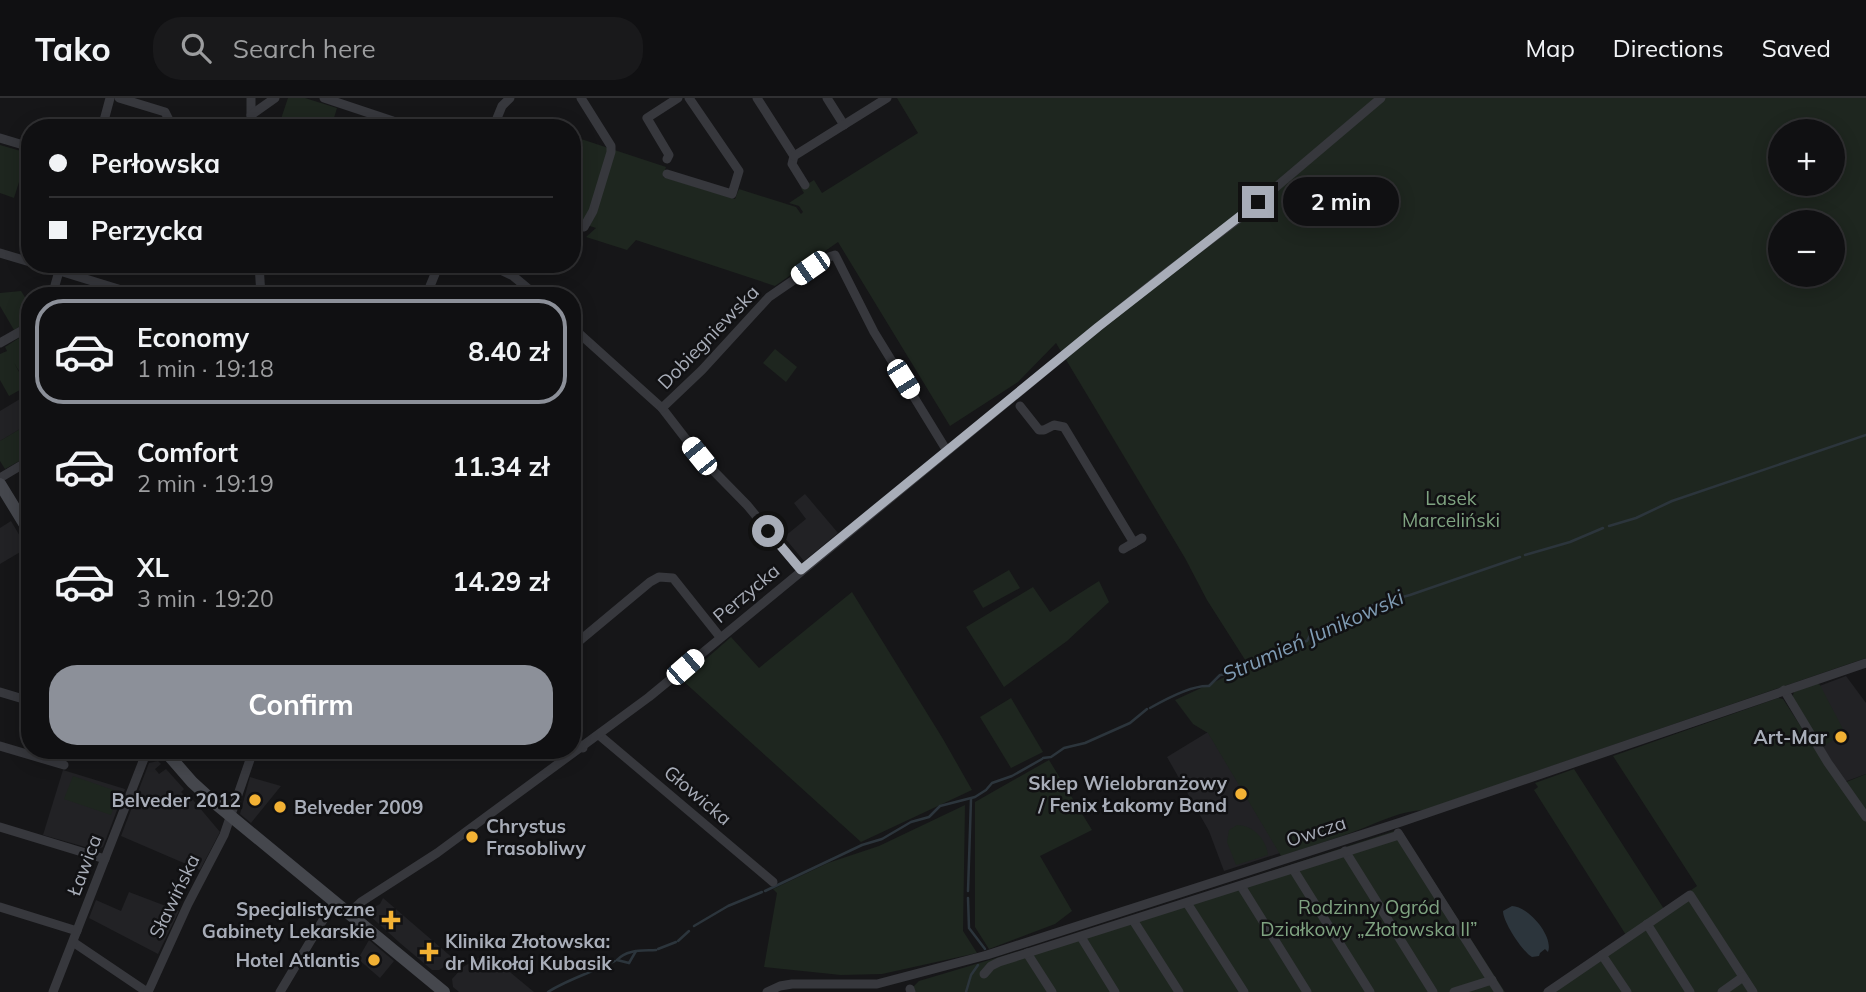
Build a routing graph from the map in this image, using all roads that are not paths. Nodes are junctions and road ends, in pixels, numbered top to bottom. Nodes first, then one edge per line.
1 (110, 98) edge
2 (118, 98) edge
3 (251, 98) edge
4 (275, 98) edge
5 (324, 98) edge
6 (510, 98) edge
7 (581, 98) edge
8 (678, 98) edge
9 (689, 98) edge
10 (757, 98) edge
11 (827, 98) edge
12 (887, 98) edge
13 (1381, 98) edge
14 (251, 116) joint
15 (104, 119) edge
16 (168, 119) edge
17 (387, 119) edge
18 (497, 119) edge
19 (844, 125) junction
20 (0, 138) edge
21 (21, 144) edge
22 (794, 156) junction
23 (667, 159) dead end
24 (667, 174) dead end
25 (805, 185) dead end
26 (584, 228) dead end
27 (0, 253) edge
28 (21, 259) edge
29 (74, 273) edge
30 (507, 273) edge
31 (115, 287) edge
32 (526, 287) edge
33 (21, 331) edge
34 (581, 335) edge
35 (0, 343) edge
36 (1020, 406) dead end
37 (662, 408) junction
38 (947, 451) junction
39 (21, 465) edge
40 (0, 478) edge
41 (0, 484) edge
42 (21, 518) edge
43 (1123, 550) dead end
44 (801, 570) junction
45 (720, 637) junction
46 (581, 640) edge
47 (1866, 663) edge
48 (1784, 690) junction
49 (0, 692) edge
50 (21, 698) edge
51 (600, 735) junction
52 (0, 746) edge
53 (583, 748) edge
54 (21, 752) edge
55 (44, 759) edge
56 (144, 759) edge
57 (172, 759) edge
58 (250, 759) edge
59 (568, 759) edge
60 (64, 765) dead end
61 (231, 816) junction
62 (1866, 817) edge
63 (0, 827) edge
64 (1345, 852) junction
65 (105, 859) junction
66 (1293, 869) junction
67 (773, 882) dead end
68 (1241, 886) junction
69 (337, 902) junction
70 (1187, 903) junction
71 (0, 907) edge
72 (349, 913) junction
73 (1133, 920) junction
74 (1647, 924) junction
75 (77, 931) junction
76 (1081, 937) junction
77 (72, 942) junction
78 (1027, 953) junction
79 (1602, 955) junction
80 (984, 974) dead end
81 (1743, 977) junction
82 (1492, 980) junction
83 (1561, 988) edge
84 (438, 990) edge
85 (54, 992) edge
86 (148, 992) edge
87 (280, 992) edge
88 (767, 992) edge
89 (1052, 992) edge
90 (1115, 992) edge
91 (1179, 992) edge
92 (1244, 992) edge
93 (1307, 992) edge
94 (1370, 992) edge
95 (1433, 992) edge
96 (1454, 992) edge
97 (1499, 992) edge
98 (1548, 992) edge
99 (1627, 992) edge
100 (1690, 992) edge
101 (1723, 992) edge
102 (1753, 992) edge

1 - 15 street
2 - 16 street
3 - 14 street
4 - 14 street
5 - 17 street
6 - 18 street
7 - 26 street
8 - 23 street
9 - 24 street
10 - 22 street
11 - 19 street
12 - 19 street
13 - 38 street, Perzycka
19 - 22 street
20 - 21 street
22 - 25 street
27 - 28 street
29 - 31 street
30 - 32 street
33 - 35 street
34 - 37 street
36 - 43 street
37 - 38 street, Dobiegniewska
37 - 44 street
38 - 44 street, Perzycka
39 - 40 street
41 - 42 street
44 - 45 street, Perzycka
45 - 46 street
45 - 51 street, Perzycka
47 - 48 street, Owcza
48 - 62 street
48 - 88 street, Owcza
49 - 50 street
51 - 53 street, Perzycka
51 - 67 street, Głowicka
52 - 54 street
55 - 60 street
56 - 65 street, Ławica
57 - 61 street
58 - 61 street, Sławińska
59 - 72 street, Perzycka
61 - 69 street
61 - 86 street, Sławińska
63 - 65 street
64 - 66 street
64 - 82 street
64 - 95 street
65 - 75 street, Ławica
66 - 68 street
66 - 94 street
68 - 70 street
68 - 93 street
69 - 72 street
69 - 87 street
70 - 73 street
70 - 92 street
71 - 75 street
72 - 84 street
73 - 76 street
73 - 91 street
74 - 79 street
74 - 81 street
74 - 100 street
75 - 77 street, Ławica
76 - 78 street
76 - 90 street
77 - 85 street, Ławica
77 - 86 street
78 - 80 street
78 - 89 street
79 - 83 street
79 - 99 street
81 - 101 street
81 - 102 street
82 - 96 street
82 - 97 street
83 - 98 street

